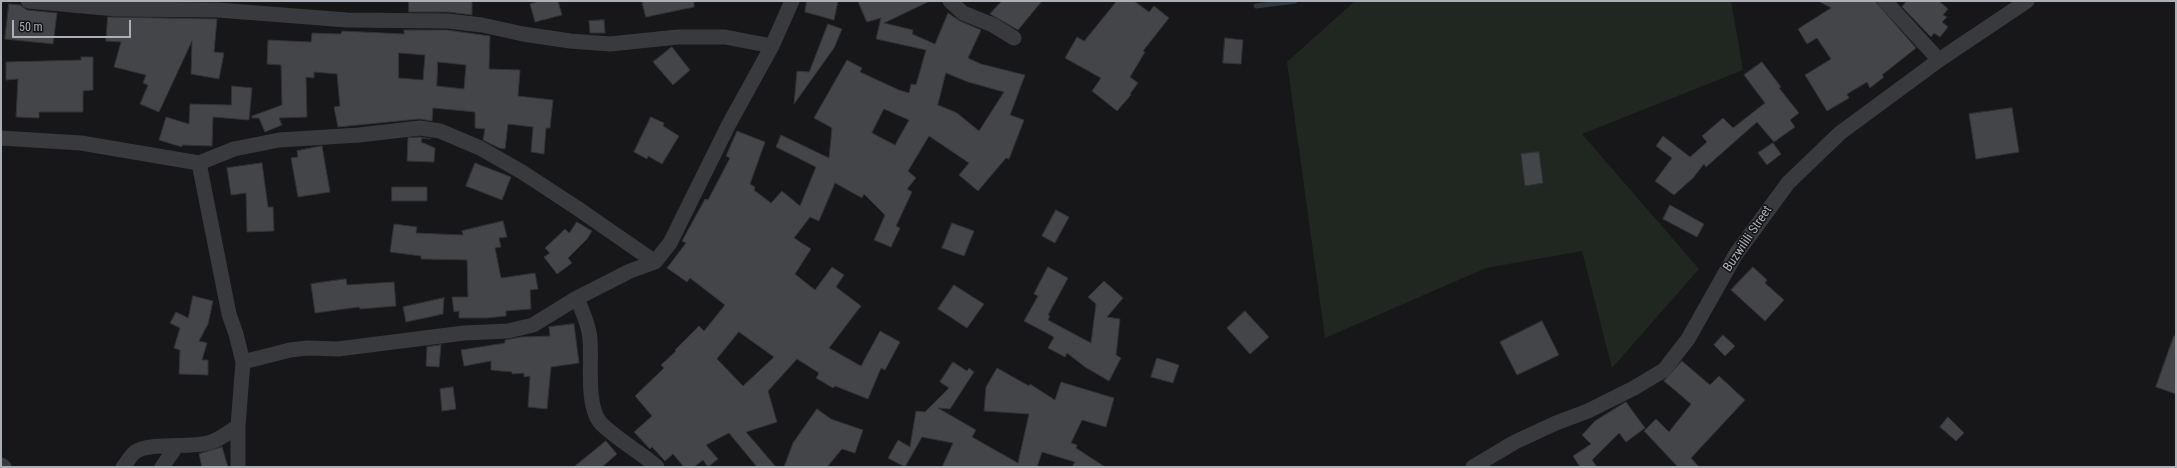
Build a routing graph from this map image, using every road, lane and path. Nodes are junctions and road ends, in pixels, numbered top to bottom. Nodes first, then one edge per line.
1 (28, 1) edge
2 (792, 1) edge
3 (950, 1) edge
4 (1885, 1) edge
5 (2027, 1) edge
6 (1014, 38) dead end
7 (772, 46) junction
8 (1939, 60) junction
9 (1, 138) edge
10 (199, 163) junction
11 (655, 262) junction
12 (577, 298) junction
13 (243, 362) junction
14 (238, 426) junction
15 (176, 447) junction
16 (1, 465) edge
17 (4, 467) edge
18 (123, 467) edge
19 (162, 467) edge
20 (238, 467) edge
21 (657, 467) edge
22 (1473, 467) edge

1 - 7 street
2 - 7 street
3 - 6 street
4 - 8 street
5 - 8 street, Buzwilili Street
7 - 11 street
8 - 22 street, Buzwilili Street
9 - 10 street
10 - 11 street
10 - 13 street
11 - 12 street
12 - 13 street
12 - 21 street
13 - 14 street
14 - 15 street
14 - 20 street
15 - 18 street
15 - 19 street
16 - 17 street

